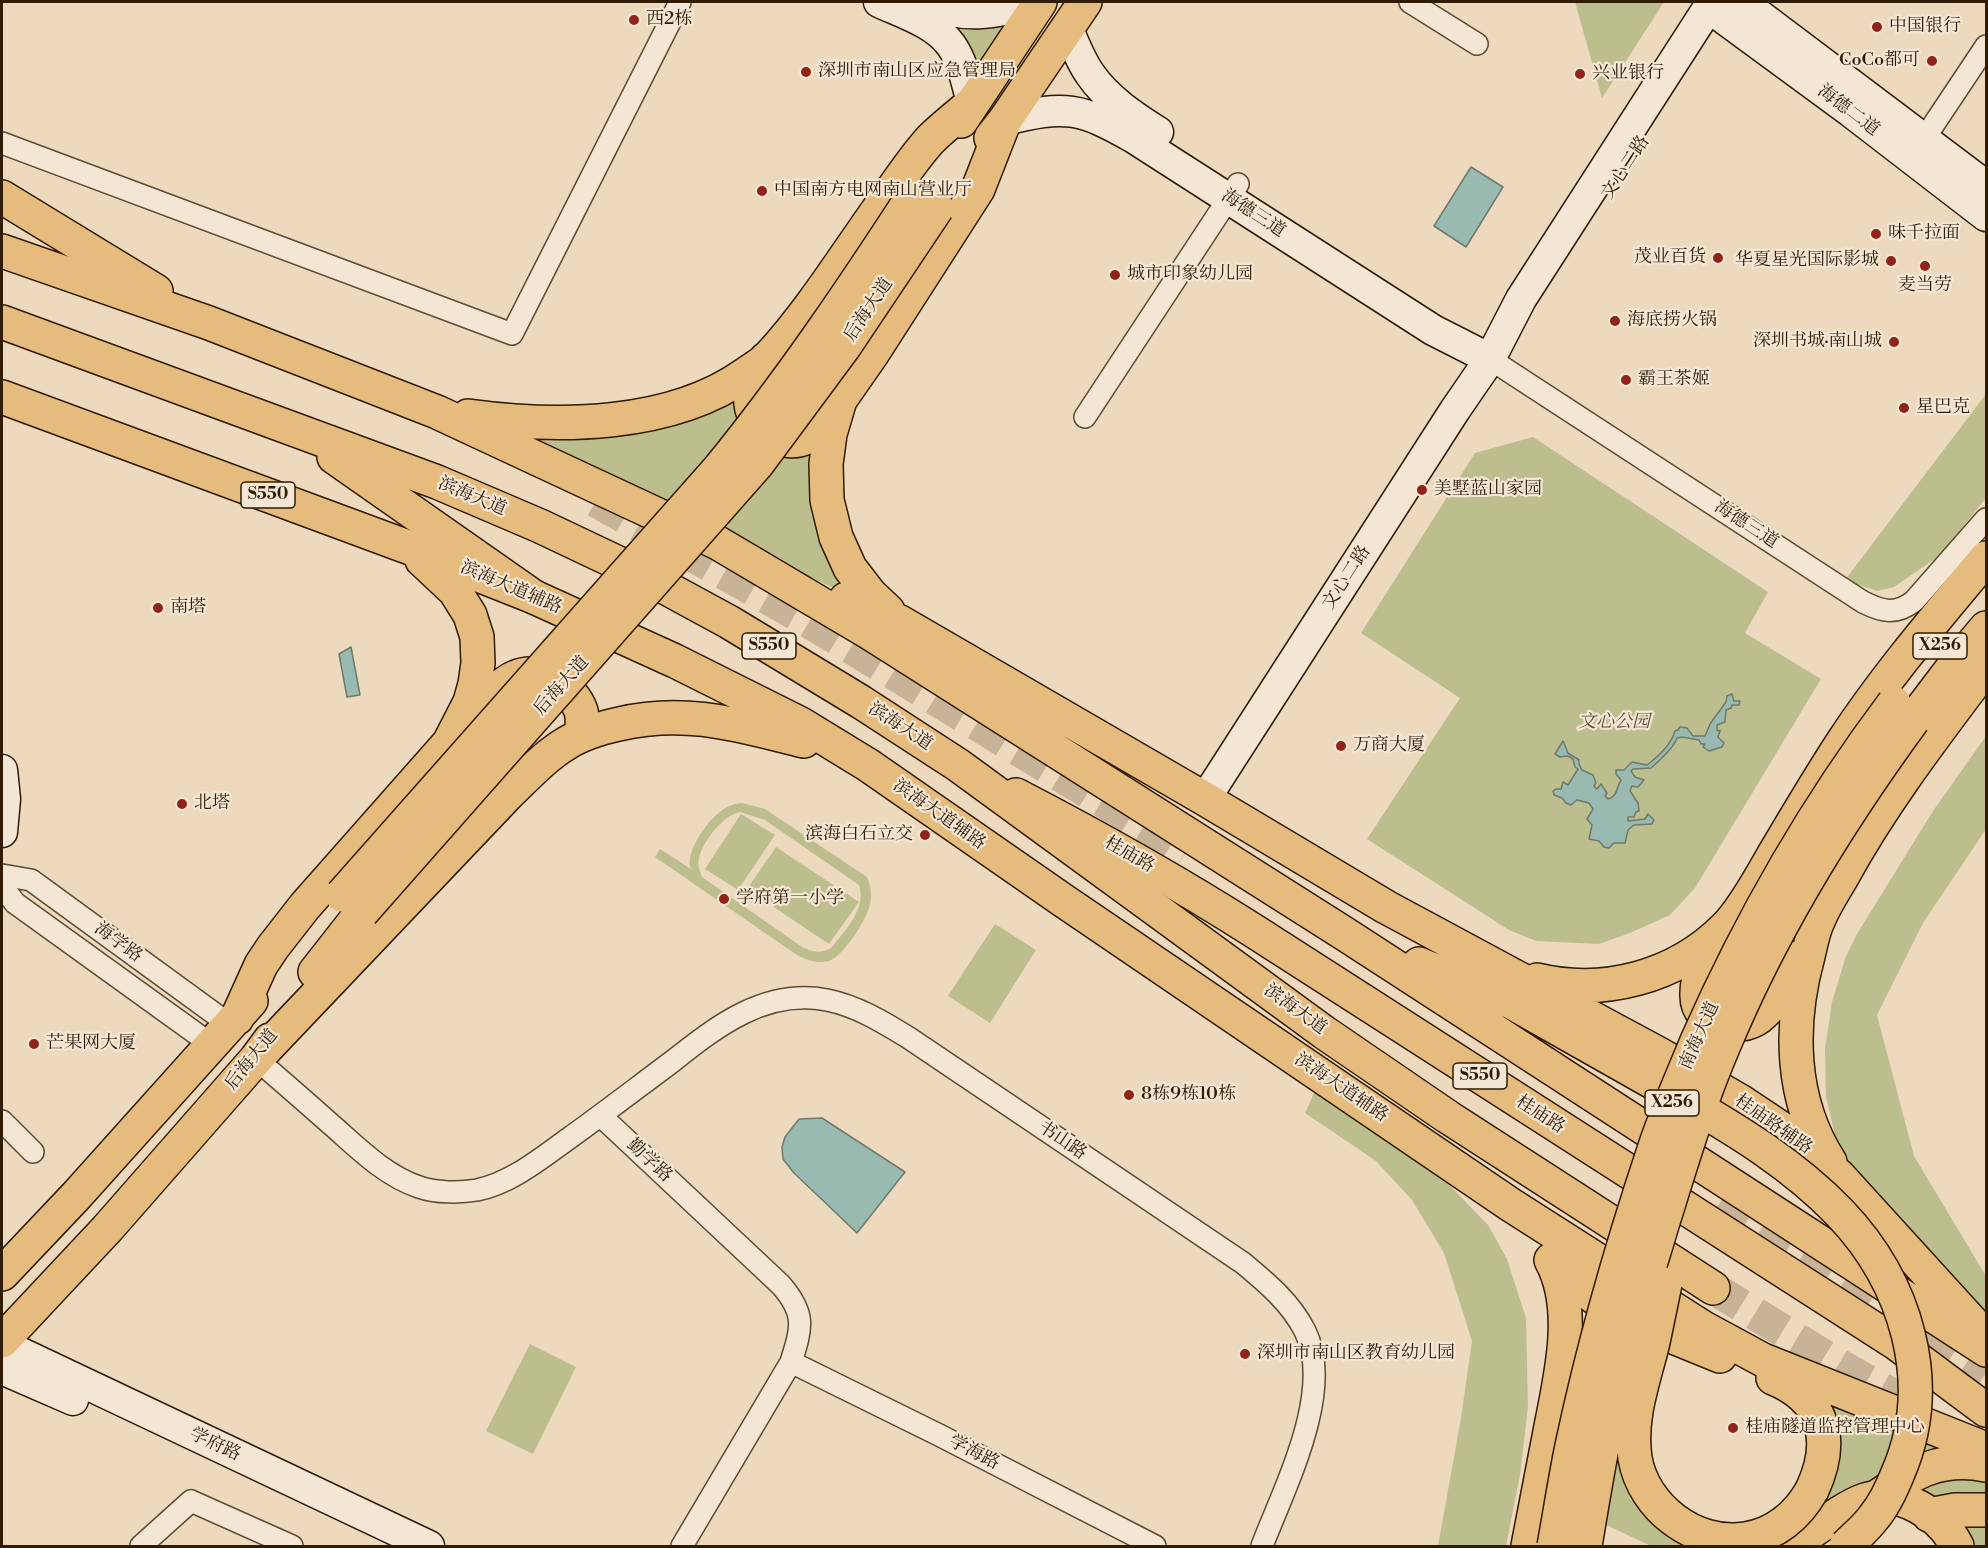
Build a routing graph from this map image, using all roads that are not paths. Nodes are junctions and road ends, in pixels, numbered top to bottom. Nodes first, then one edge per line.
1 (680, 2) edge
2 (879, 2) edge
3 (920, 2) edge
4 (1038, 2) edge
5 (1410, 2) edge
6 (1724, 6) edge
7 (1083, 11) edge
8 (1477, 44) dead end
9 (1986, 46) edge
10 (972, 103) junction
11 (1005, 120) junction
12 (1924, 139) junction
13 (2, 143) edge
14 (1986, 186) edge
15 (1233, 191) junction
16 (2, 197) edge
17 (925, 202) junction
18 (1986, 216) edge
19 (2, 252) edge
20 (2, 322) edge
21 (209, 324) junction
22 (766, 359) junction
23 (1490, 359) junction
24 (2, 397) edge
25 (840, 400) junction
26 (437, 412) junction
27 (1085, 417) dead end
28 (298, 431) junction
29 (1986, 519) edge
30 (718, 543) junction
31 (405, 546) junction
32 (1986, 558) edge
33 (1986, 589) edge
34 (534, 597) junction
35 (900, 622) junction
36 (1986, 628) edge
37 (1986, 667) edge
38 (1904, 711) junction
39 (582, 734) junction
40 (449, 743) junction
41 (868, 765) junction
42 (958, 765) junction
43 (2, 770) edge
44 (1205, 799) junction
45 (2, 832) edge
46 (2, 875) edge
47 (2, 886) edge
48 (352, 904) junction
49 (1817, 922) junction
50 (1727, 927) junction
51 (1345, 934) junction
52 (1511, 988) junction
53 (226, 1029) junction
54 (256, 1059) junction
55 (601, 1116) junction
56 (2, 1121) edge
57 (33, 1152) dead end
58 (1839, 1176) junction
59 (1676, 1181) junction
60 (1511, 1205) junction
61 (1556, 1269) junction
62 (2, 1274) edge
63 (1713, 1288) tunnel mouth
64 (1986, 1338) edge
65 (2, 1342) edge
66 (1986, 1350) edge
67 (791, 1362) junction
68 (2, 1369) edge
69 (1986, 1410) edge
70 (1986, 1449) edge
71 (1986, 1465) edge
72 (1874, 1498) junction
73 (1986, 1510) edge
74 (1929, 1515) junction
75 (141, 1546) edge
76 (292, 1546) edge
77 (387, 1546) edge
78 (429, 1546) edge
79 (682, 1546) edge
80 (1155, 1546) edge
81 (1262, 1546) edge
82 (1528, 1546) edge
83 (1554, 1546) edge
84 (1585, 1546) edge
85 (1790, 1546) edge
86 (1846, 1546) edge
87 (1957, 1546) edge

1 - 13 street
2 - 10 street
3 - 4 street
4 - 10 main road, 后海大道
5 - 8 street
6 - 12 street, 海德二道
6 - 18 street, 海德二道
6 - 23 street, 文心二路
7 - 11 main road, 后海大道
7 - 15 street, 海德三道
9 - 12 street
10 - 17 main road, 后海大道
10 - 22 main road
11 - 15 street, 海德三道
11 - 17 main road, 后海大道
11 - 25 main road
12 - 14 street, 海德二道
15 - 23 street, 海德三道
15 - 27 street
16 - 21 main road
17 - 48 main road, 后海大道, bridge
19 - 21 main road
20 - 28 main road, 滨海大道 / S550
21 - 26 main road
22 - 25 main road
22 - 26 main road
23 - 29 street, 海德三道
23 - 44 street, 文心二路
24 - 31 main road, 滨海大道辅路 / S550
25 - 35 main road
26 - 30 main road
28 - 34 main road
28 - 42 main road, 滨海大道 / S550
30 - 35 main road
30 - 51 main road
31 - 34 main road, 滨海大道辅路 / S550
31 - 40 main road
32 - 50 main road
33 - 38 main road, 南海大道 / X256
34 - 41 main road, 滨海大道辅路 / S550
35 - 44 main road
36 - 38 main road, 南海大道 / X256
37 - 49 main road
38 - 59 main road, 南海大道 / X256, bridge
38 - 83 main road, 南海大道 / X256, bridge
39 - 40 main road
39 - 41 main road
39 - 54 main road
40 - 53 main road
41 - 60 main road, 滨海大道辅路 / S550
42 - 63 main road, 滨海大道 / S550
42 - 69 main road, 桂庙路 / S550
43 - 45 street
44 - 52 main road
46 - 53 street, 海学路
47 - 53 street, 海学路
48 - 53 main road, 后海大道
48 - 54 main road, 后海大道
49 - 50 main road
49 - 58 main road
50 - 52 main road
51 - 52 main road
51 - 66 main road, S550
52 - 58 main road, 桂庙路辅路
52 - 86 main road, bridge
53 - 62 main road, 后海大道
54 - 55 street
54 - 65 main road, 后海大道
55 - 67 street, 勤学路
55 - 81 street, 书山路
56 - 57 street
58 - 64 main road, 桂庙路辅路
59 - 61 main road, bridge
59 - 84 main road, 南海大道 / X256, bridge
60 - 61 main road
60 - 70 main road, 滨海大道辅路 / S550
61 - 82 main road
65 - 78 street, 学府路
67 - 79 street, 勤学路
67 - 80 street, 学海路
68 - 77 street, 学府路
71 - 72 main road
72 - 74 main road
72 - 85 main road
73 - 74 main road
74 - 87 main road
75 - 76 street

